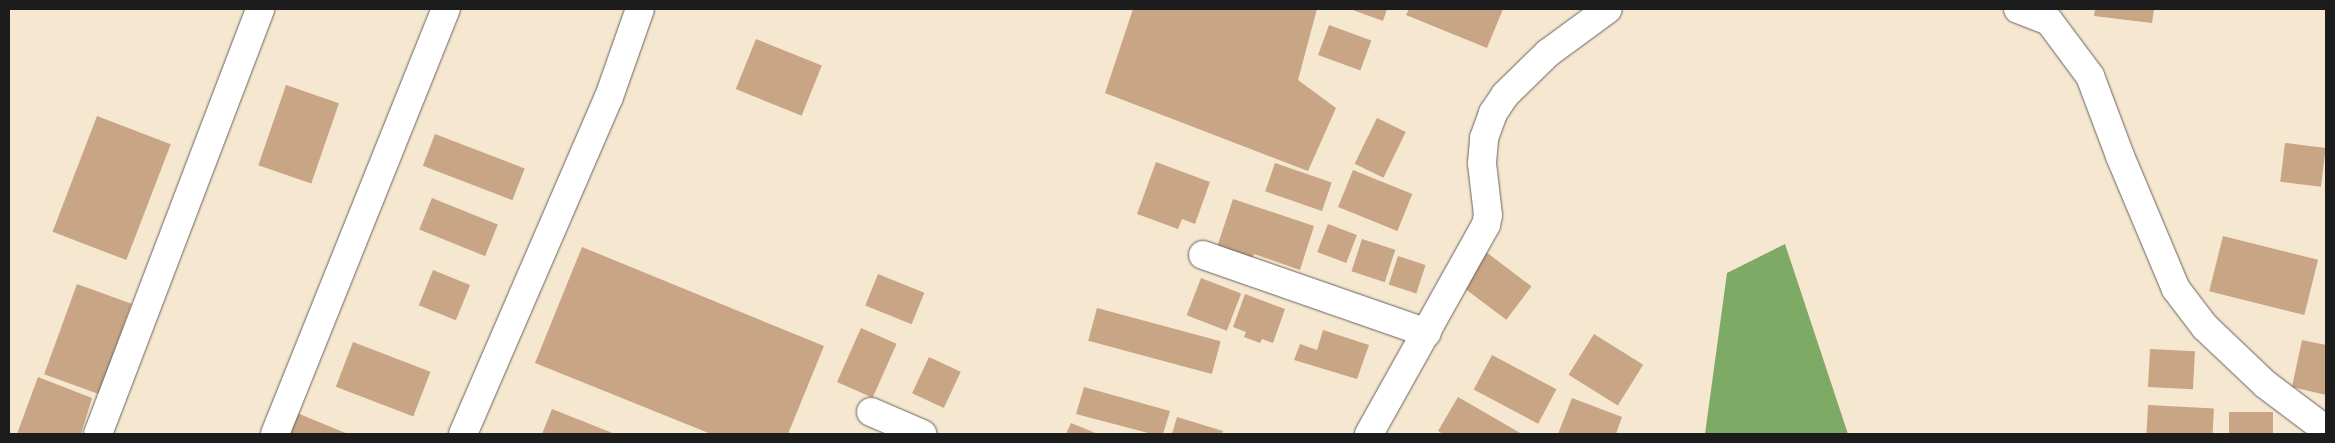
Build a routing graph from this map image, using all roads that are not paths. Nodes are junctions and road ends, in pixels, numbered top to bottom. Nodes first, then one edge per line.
1 (260, 9) edge
2 (446, 9) edge
3 (640, 9) edge
4 (1608, 9) edge
5 (2018, 9) edge
6 (2052, 15) edge
7 (1202, 255) dead end
8 (1427, 332) junction
9 (871, 412) dead end
10 (2326, 430) edge
11 (98, 434) edge
12 (275, 434) edge
13 (463, 434) edge
14 (922, 434) edge
15 (1369, 434) edge

1 - 11 street
2 - 12 street
3 - 13 street
4 - 8 street
5 - 6 street
6 - 10 street
7 - 8 street
8 - 15 street
9 - 14 street

